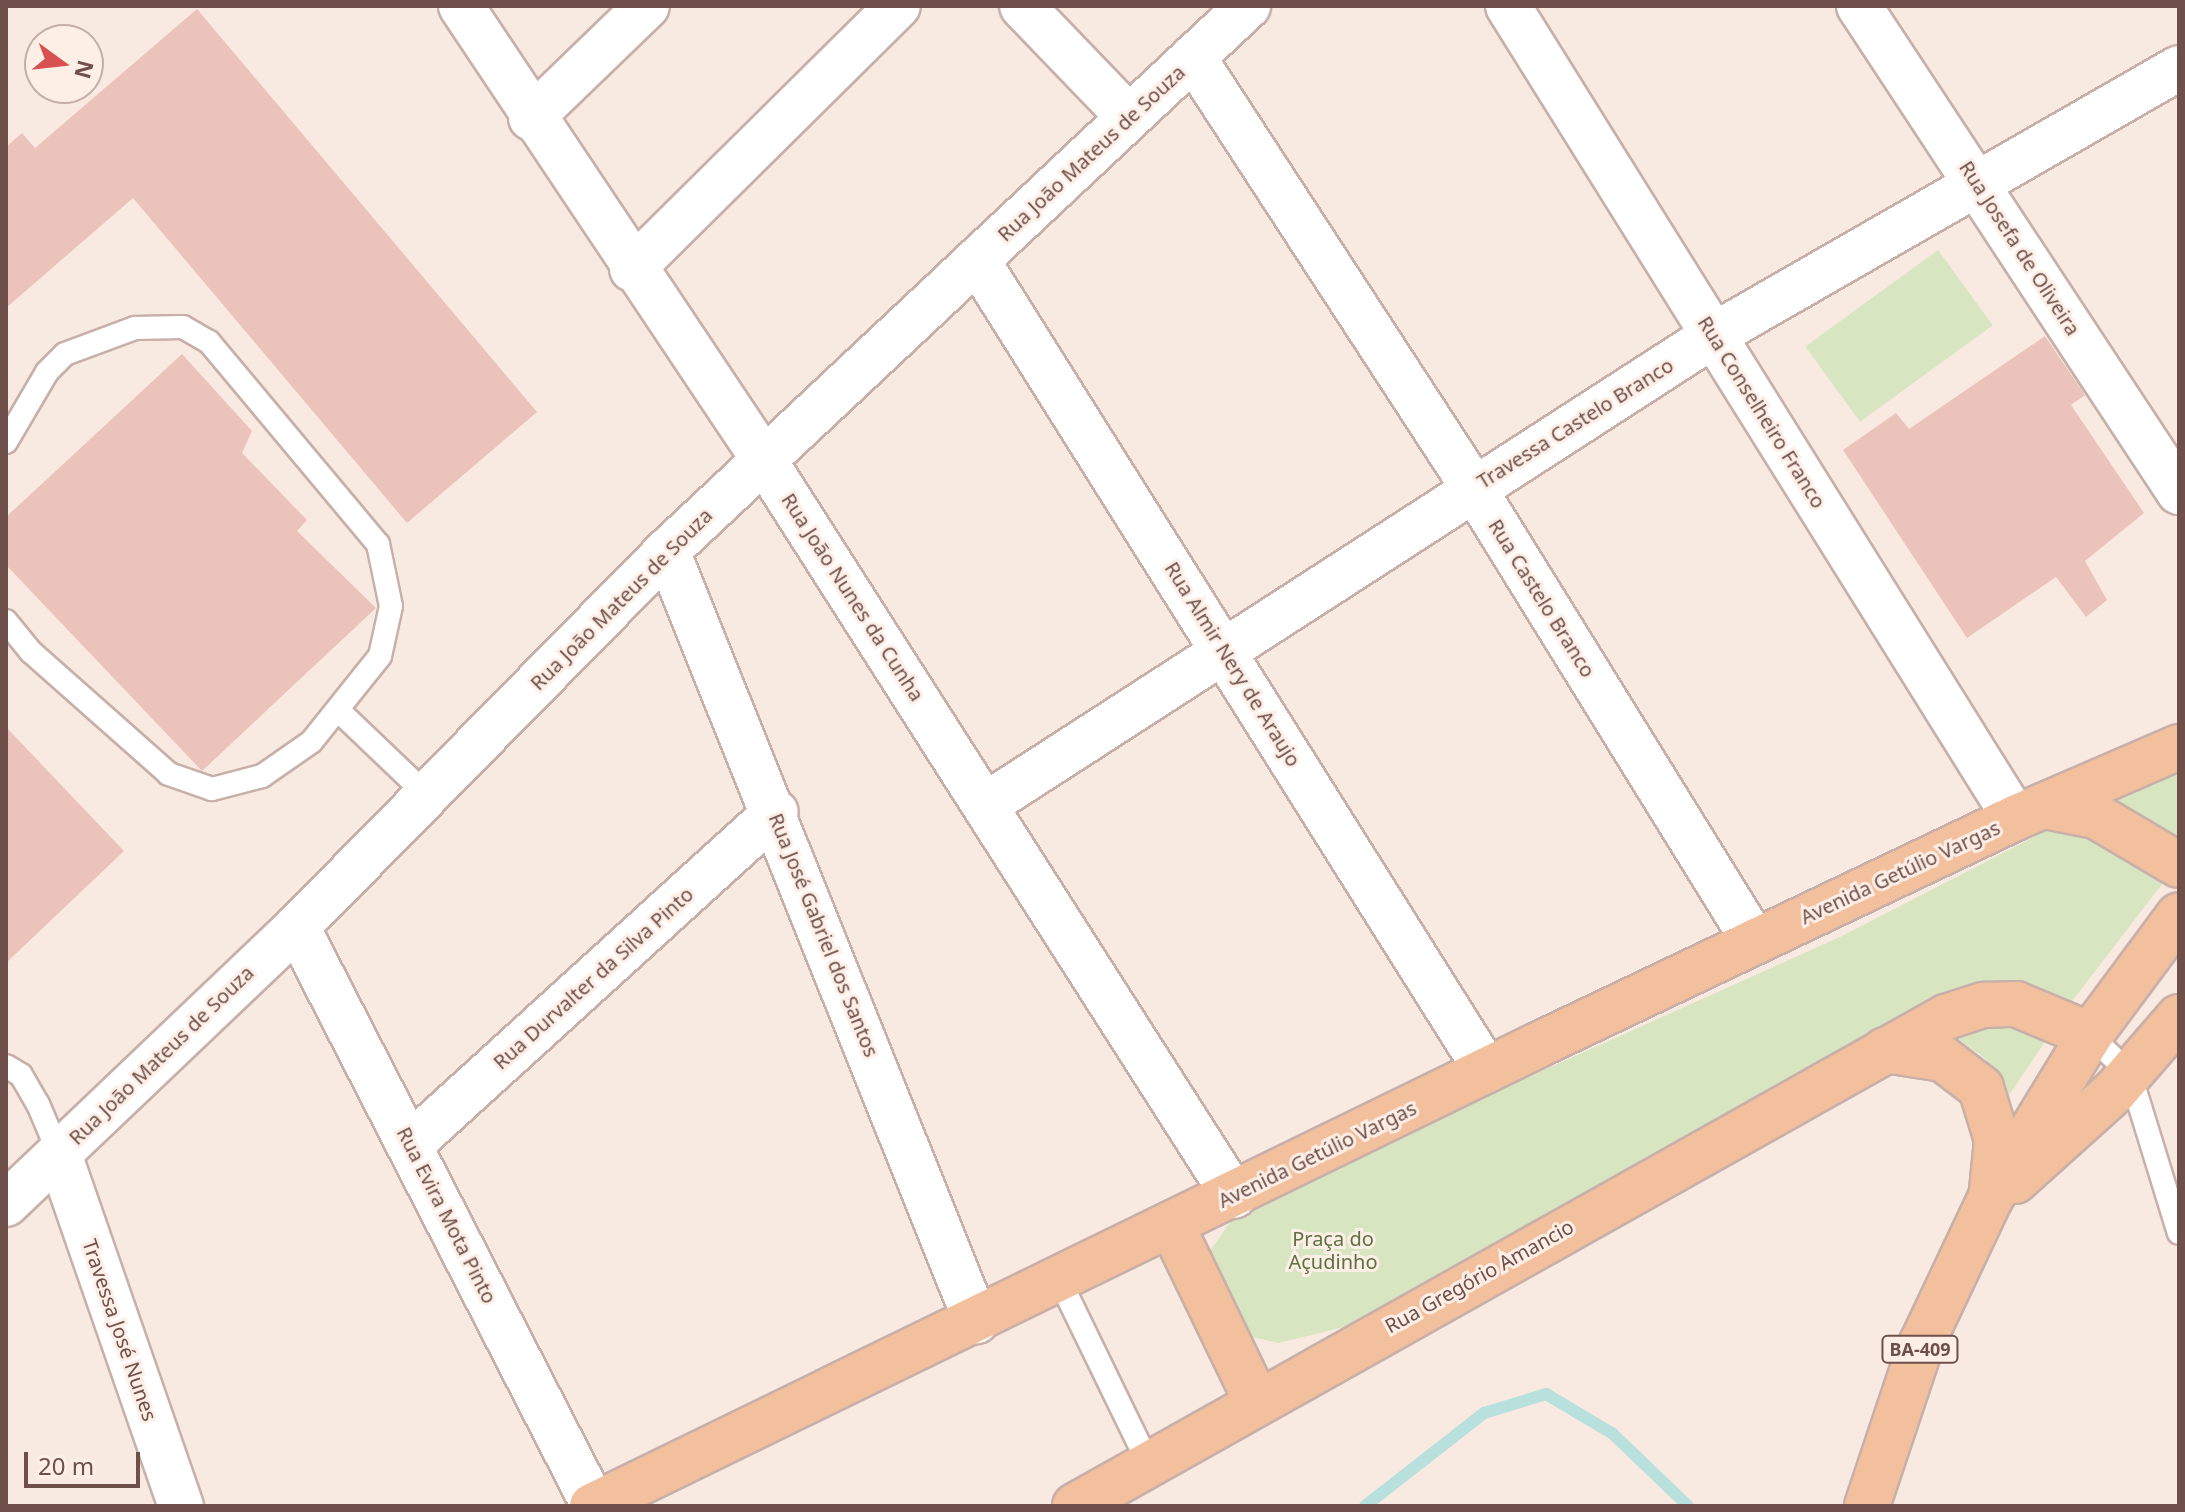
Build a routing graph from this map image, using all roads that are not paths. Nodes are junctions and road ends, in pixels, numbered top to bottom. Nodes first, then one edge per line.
1 (461, 6) edge
2 (647, 6) edge
3 (898, 6) edge
4 (1022, 6) edge
5 (1248, 6) edge
6 (1508, 6) edge
7 (1859, 6) edge
8 (1193, 57) junction
9 (2179, 68) edge
10 (1127, 115) junction
11 (531, 118) junction
12 (1975, 180) junction
13 (977, 260) junction
14 (632, 269) junction
15 (1714, 335) junction
16 (6, 442) edge
17 (764, 460) junction
18 (1473, 487) junction
19 (2179, 492) edge
20 (667, 551) junction
21 (6, 621) edge
22 (1223, 648) junction
23 (339, 711) junction
24 (2179, 747) edge
25 (427, 795) junction
26 (987, 804) junction
27 (776, 812) junction
28 (2030, 812) junction
29 (2179, 865) edge
30 (2179, 915) edge
31 (297, 927) junction
32 (1754, 941) junction
33 (2179, 1017) edge
34 (2090, 1035) junction
35 (1885, 1050) junction
36 (6, 1066) edge
37 (1486, 1070) junction
38 (2130, 1074) junction
39 (411, 1144) junction
40 (59, 1154) junction
41 (1234, 1196) junction
42 (1990, 1199) junction
43 (6, 1204) edge
44 (1171, 1224) junction
45 (2179, 1233) edge
46 (1058, 1277) junction
47 (976, 1321) junction
48 (1256, 1400) junction
49 (1147, 1460) junction
50 (181, 1506) edge
51 (593, 1506) edge
52 (1075, 1506) edge
53 (1867, 1506) edge

1 - 11 street, Rua João Nunes da Cunha
2 - 11 street
3 - 14 street
4 - 10 street
5 - 8 street, Rua João Mateus de Souza
6 - 15 street, Rua Conselheiro Franco
7 - 12 street, Rua Josefa de Oliveira
8 - 10 street, Rua João Mateus de Souza
8 - 18 street, Rua Castelo Branco
9 - 12 street, Travessa Castelo Branco
10 - 13 street, Rua João Mateus de Souza
11 - 14 street, Rua João Nunes da Cunha
12 - 15 street, Travessa Castelo Branco
12 - 19 street, Rua Josefa de Oliveira
13 - 17 street, Rua João Mateus de Souza
13 - 22 street, Rua Almir Nery de Araujo
14 - 17 street, Rua João Nunes da Cunha
15 - 18 street, Travessa Castelo Branco
15 - 28 street, Rua Conselheiro Franco
16 - 23 lane
17 - 20 street, Rua João Mateus de Souza
17 - 26 street, Rua João Nunes da Cunha
18 - 22 street, Travessa Castelo Branco
18 - 32 street, Rua Castelo Branco
20 - 25 street, Rua João Mateus de Souza
20 - 27 street, Rua José Gabriel dos Santos
21 - 23 lane
22 - 26 street, Travessa Castelo Branco
22 - 37 street, Rua Almir Nery de Araujo
23 - 25 lane
24 - 28 main road, Avenida Getúlio Vargas
25 - 31 street, Rua João Mateus de Souza
26 - 41 street, Rua João Nunes da Cunha
27 - 39 street, Rua Durvalter da Silva Pinto
27 - 47 street, Rua José Gabriel dos Santos
28 - 29 main road
28 - 32 main road, Avenida Getúlio Vargas
30 - 34 main road, BA-409
31 - 39 street, Rua Evira Mota Pinto
31 - 40 street, Rua João Mateus de Souza
32 - 37 main road, Avenida Getúlio Vargas
33 - 38 main road
34 - 35 main road, Rua Gregório Amancio
34 - 38 lane
34 - 42 main road, BA-409
35 - 42 main road
35 - 48 main road, Rua Gregório Amancio
36 - 40 lane
37 - 41 main road, Avenida Getúlio Vargas
38 - 42 main road
38 - 45 lane
39 - 51 street, Rua Evira Mota Pinto
40 - 43 street, Rua João Mateus de Souza
40 - 50 street, Travessa José Nunes
41 - 44 main road, Avenida Getúlio Vargas
42 - 53 main road, BA-409
44 - 46 main road, Avenida Getúlio Vargas
44 - 48 main road
46 - 47 main road, Avenida Getúlio Vargas
46 - 49 lane
47 - 51 main road, Avenida Getúlio Vargas
48 - 49 main road, Rua Gregório Amancio
49 - 52 main road, Rua Gregório Amancio

